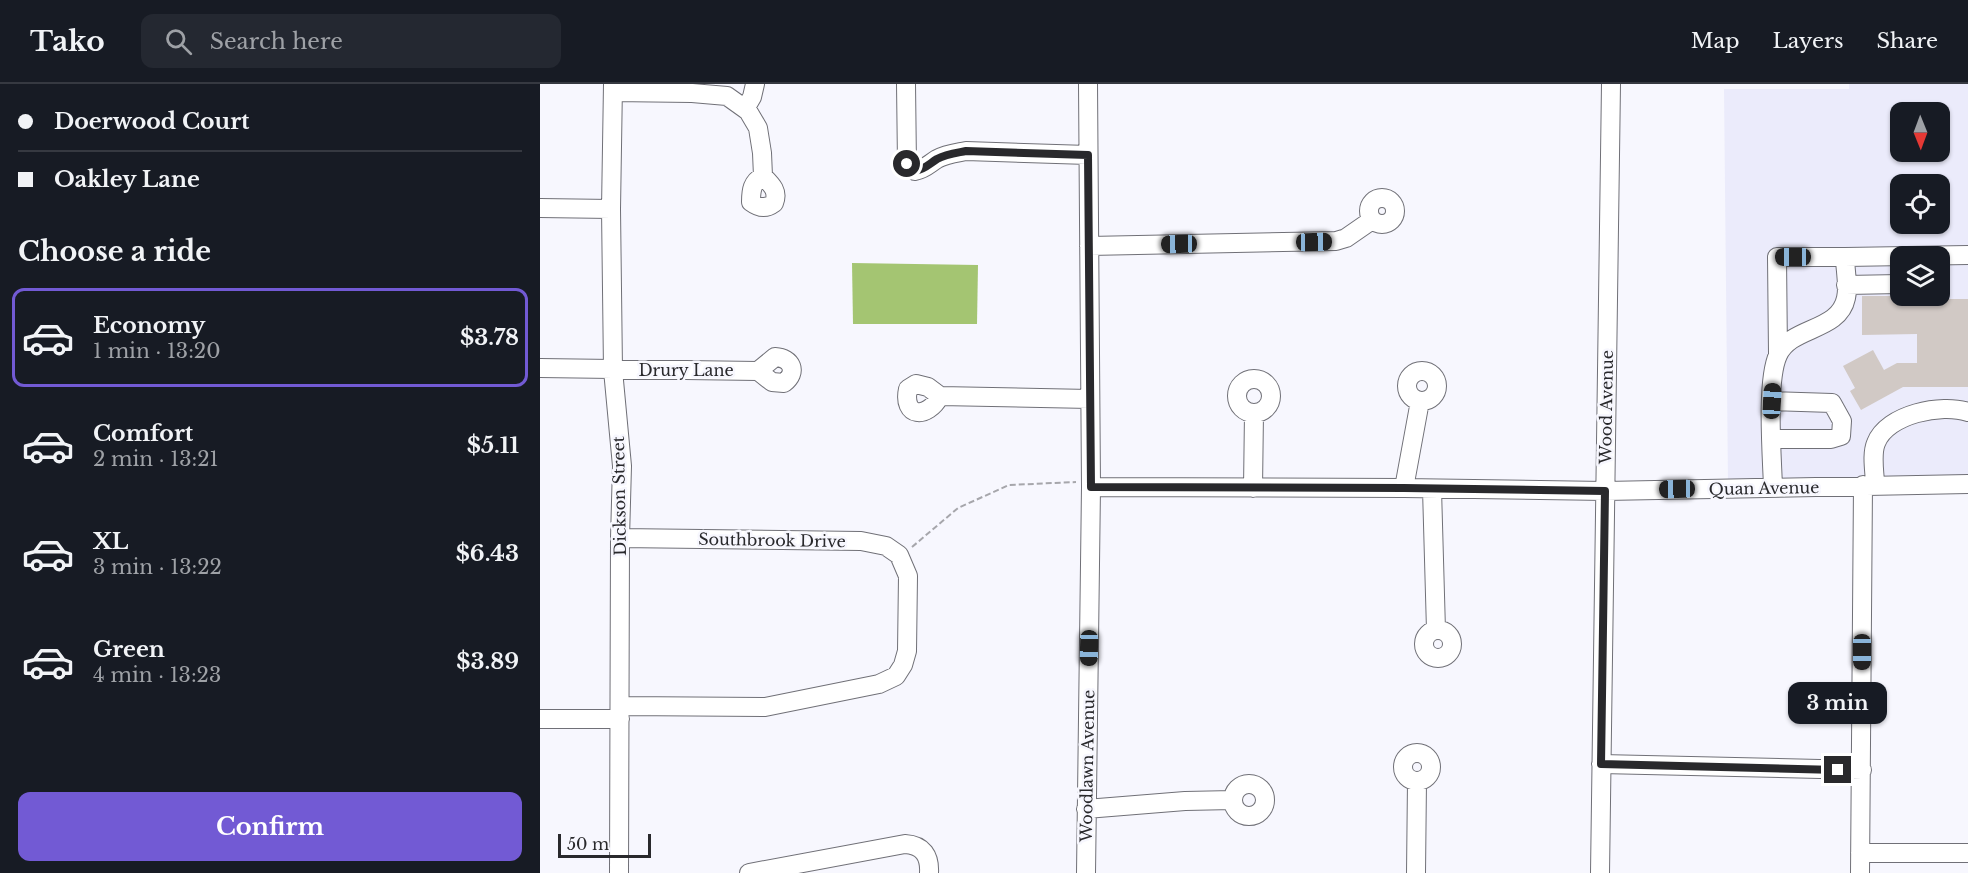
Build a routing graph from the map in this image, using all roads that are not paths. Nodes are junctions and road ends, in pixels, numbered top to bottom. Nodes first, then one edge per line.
1 (755, 84) edge
2 (906, 84) edge
3 (1088, 84) edge
4 (1611, 84) edge
5 (613, 88) edge
6 (719, 90) edge
7 (745, 109) junction
8 (1088, 155) junction
9 (763, 176) dead end
10 (540, 208) edge
11 (611, 209) junction
12 (1372, 220) dead end
13 (1089, 246) junction
14 (1968, 255) edge
15 (1845, 257) junction
16 (1890, 284) edge
17 (1846, 285) junction
18 (1778, 354) junction
19 (540, 368) edge
20 (614, 370) junction
21 (758, 371) dead end
22 (940, 396) dead end
23 (1090, 399) junction
24 (1420, 401) dead end
25 (1772, 401) junction
26 (1254, 412) dead end
27 (1968, 412) edge
28 (1772, 439) junction
29 (1091, 484) junction
30 (1968, 484) edge
31 (1869, 485) junction
32 (1773, 487) junction
33 (1253, 488) junction
34 (1404, 488) junction
35 (1432, 489) junction
36 (1605, 491) junction
37 (620, 538) junction
38 (1436, 630) dead end
39 (620, 712) junction
40 (540, 719) edge
41 (1601, 764) junction
42 (1862, 771) junction
43 (1417, 781) dead end
44 (1233, 800) dead end
45 (1086, 809) junction
46 (1860, 853) junction
47 (1968, 853) edge
48 (619, 873) edge
49 (748, 873) edge
50 (929, 873) edge
51 (1086, 873) edge
52 (1416, 873) edge
53 (1600, 873) edge
54 (1860, 873) edge

1 - 7 street
2 - 8 street
3 - 8 street, Woodlawn Avenue
4 - 36 street, Wood Avenue
5 - 6 street
5 - 11 street, Dickson Street
6 - 7 street
7 - 9 street
8 - 13 street, Woodlawn Avenue
10 - 11 street
11 - 20 street, Dickson Street
12 - 13 street
13 - 23 street, Woodlawn Avenue
14 - 15 street
15 - 17 street
15 - 18 street
16 - 17 street
17 - 18 street
18 - 25 street
19 - 20 street, Drury Lane
20 - 21 street, Drury Lane
20 - 37 street, Dickson Street
22 - 23 street
23 - 29 street, Woodlawn Avenue
24 - 34 street
25 - 28 street
25 - 28 street
26 - 33 street
27 - 31 street
28 - 32 street
29 - 33 street, Quan Avenue
29 - 45 street, Woodlawn Avenue
30 - 31 street, Quan Avenue
31 - 32 street, Quan Avenue
31 - 42 street
32 - 36 street, Quan Avenue
33 - 34 street, Quan Avenue
34 - 35 street, Quan Avenue
35 - 36 street, Quan Avenue
35 - 38 street
36 - 41 street, Wood Avenue
37 - 39 street, Dickson Street
37 - 39 street, Southbrook Drive
39 - 40 street
39 - 48 street, Dickson Street
41 - 42 street
41 - 53 street, Wood Avenue
42 - 46 street
43 - 52 street
44 - 45 street
45 - 51 street, Woodlawn Avenue
46 - 47 street
46 - 54 street
49 - 50 street

